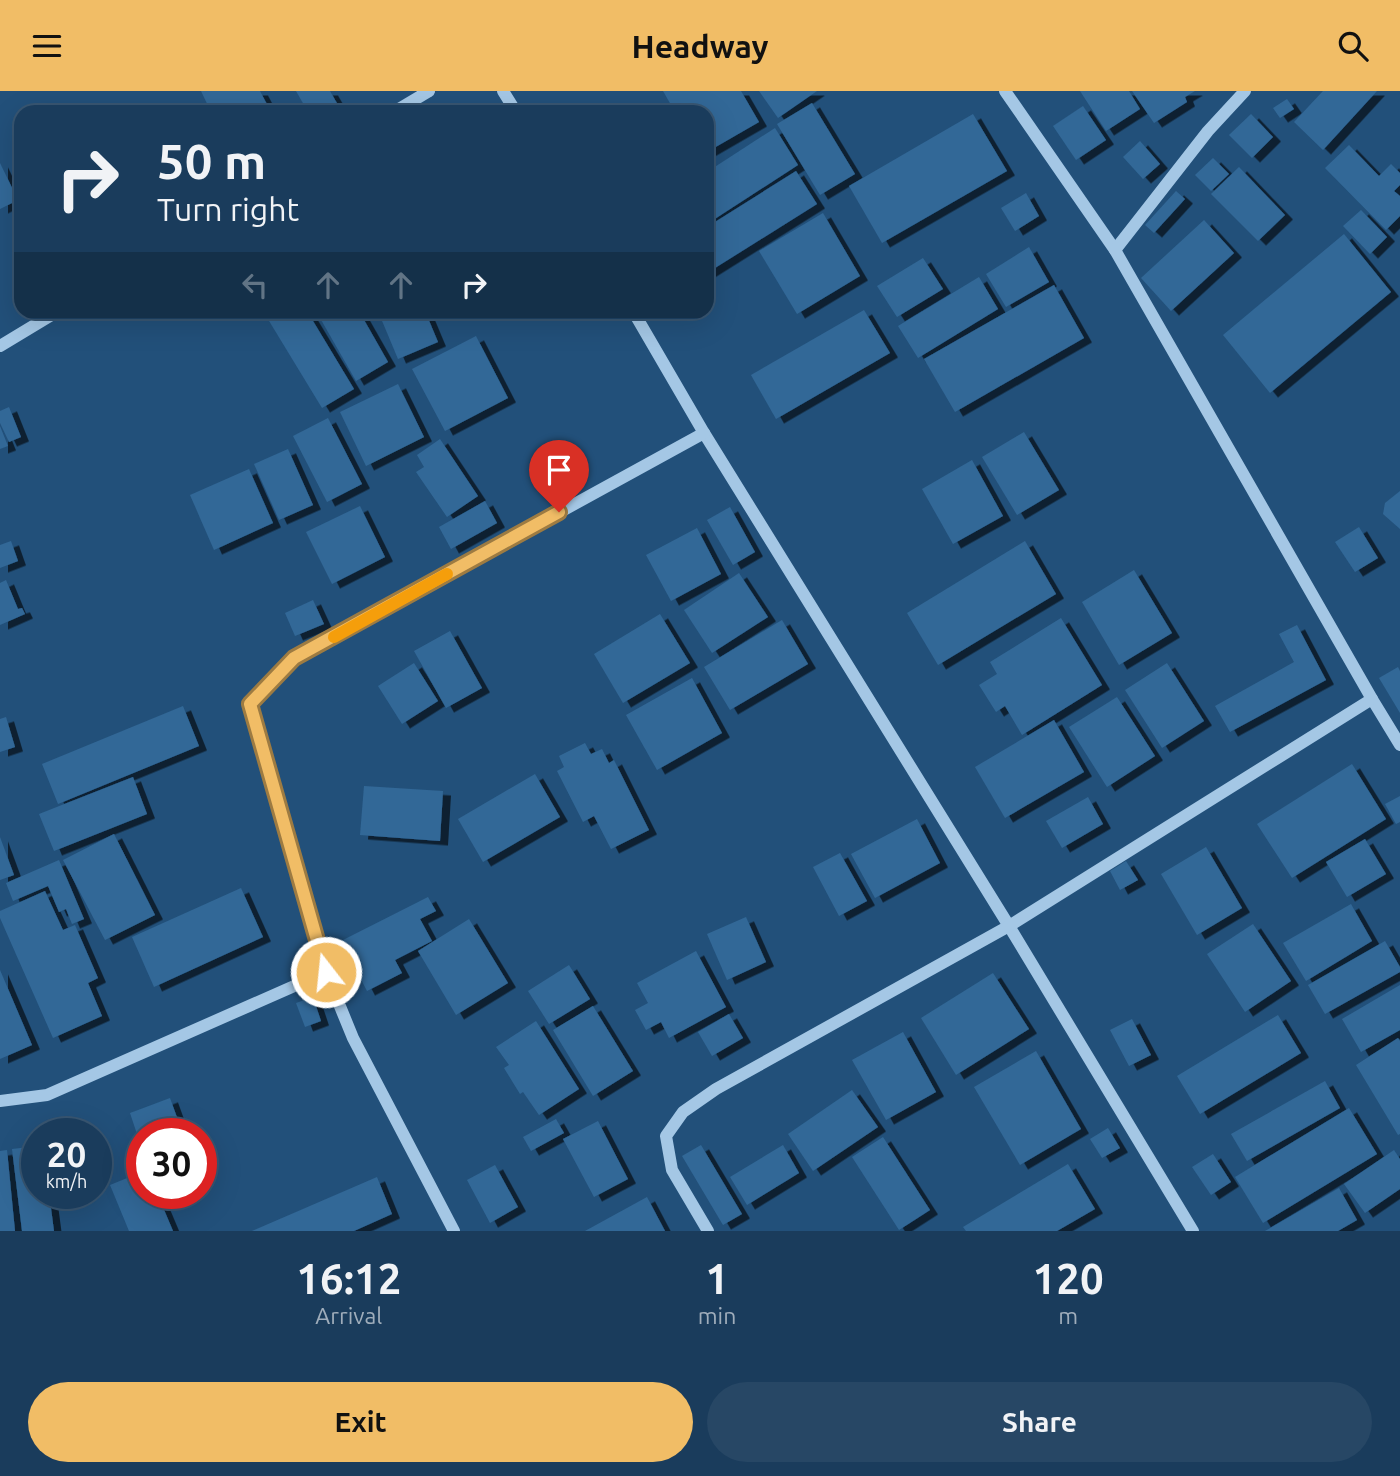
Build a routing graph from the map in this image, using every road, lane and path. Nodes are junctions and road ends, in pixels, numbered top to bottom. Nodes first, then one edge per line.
1 (429, 91) edge
2 (1005, 91) edge
3 (1245, 91) edge
4 (406, 105) edge
5 (1115, 250) junction
6 (45, 319) edge
7 (637, 319) edge
8 (0, 346) edge
9 (704, 433) junction
10 (1372, 699) junction
11 (1400, 745) edge
12 (1009, 926) junction
13 (326, 972) junction
14 (0, 1101) edge
15 (454, 1231) edge
16 (708, 1231) edge
17 (1192, 1231) edge

1 - 4 street
2 - 5 street
3 - 5 street
5 - 10 street
6 - 8 street
7 - 9 street
9 - 12 street
9 - 13 street
10 - 11 street
10 - 12 street
12 - 16 street
12 - 17 street
13 - 14 street
13 - 15 street

